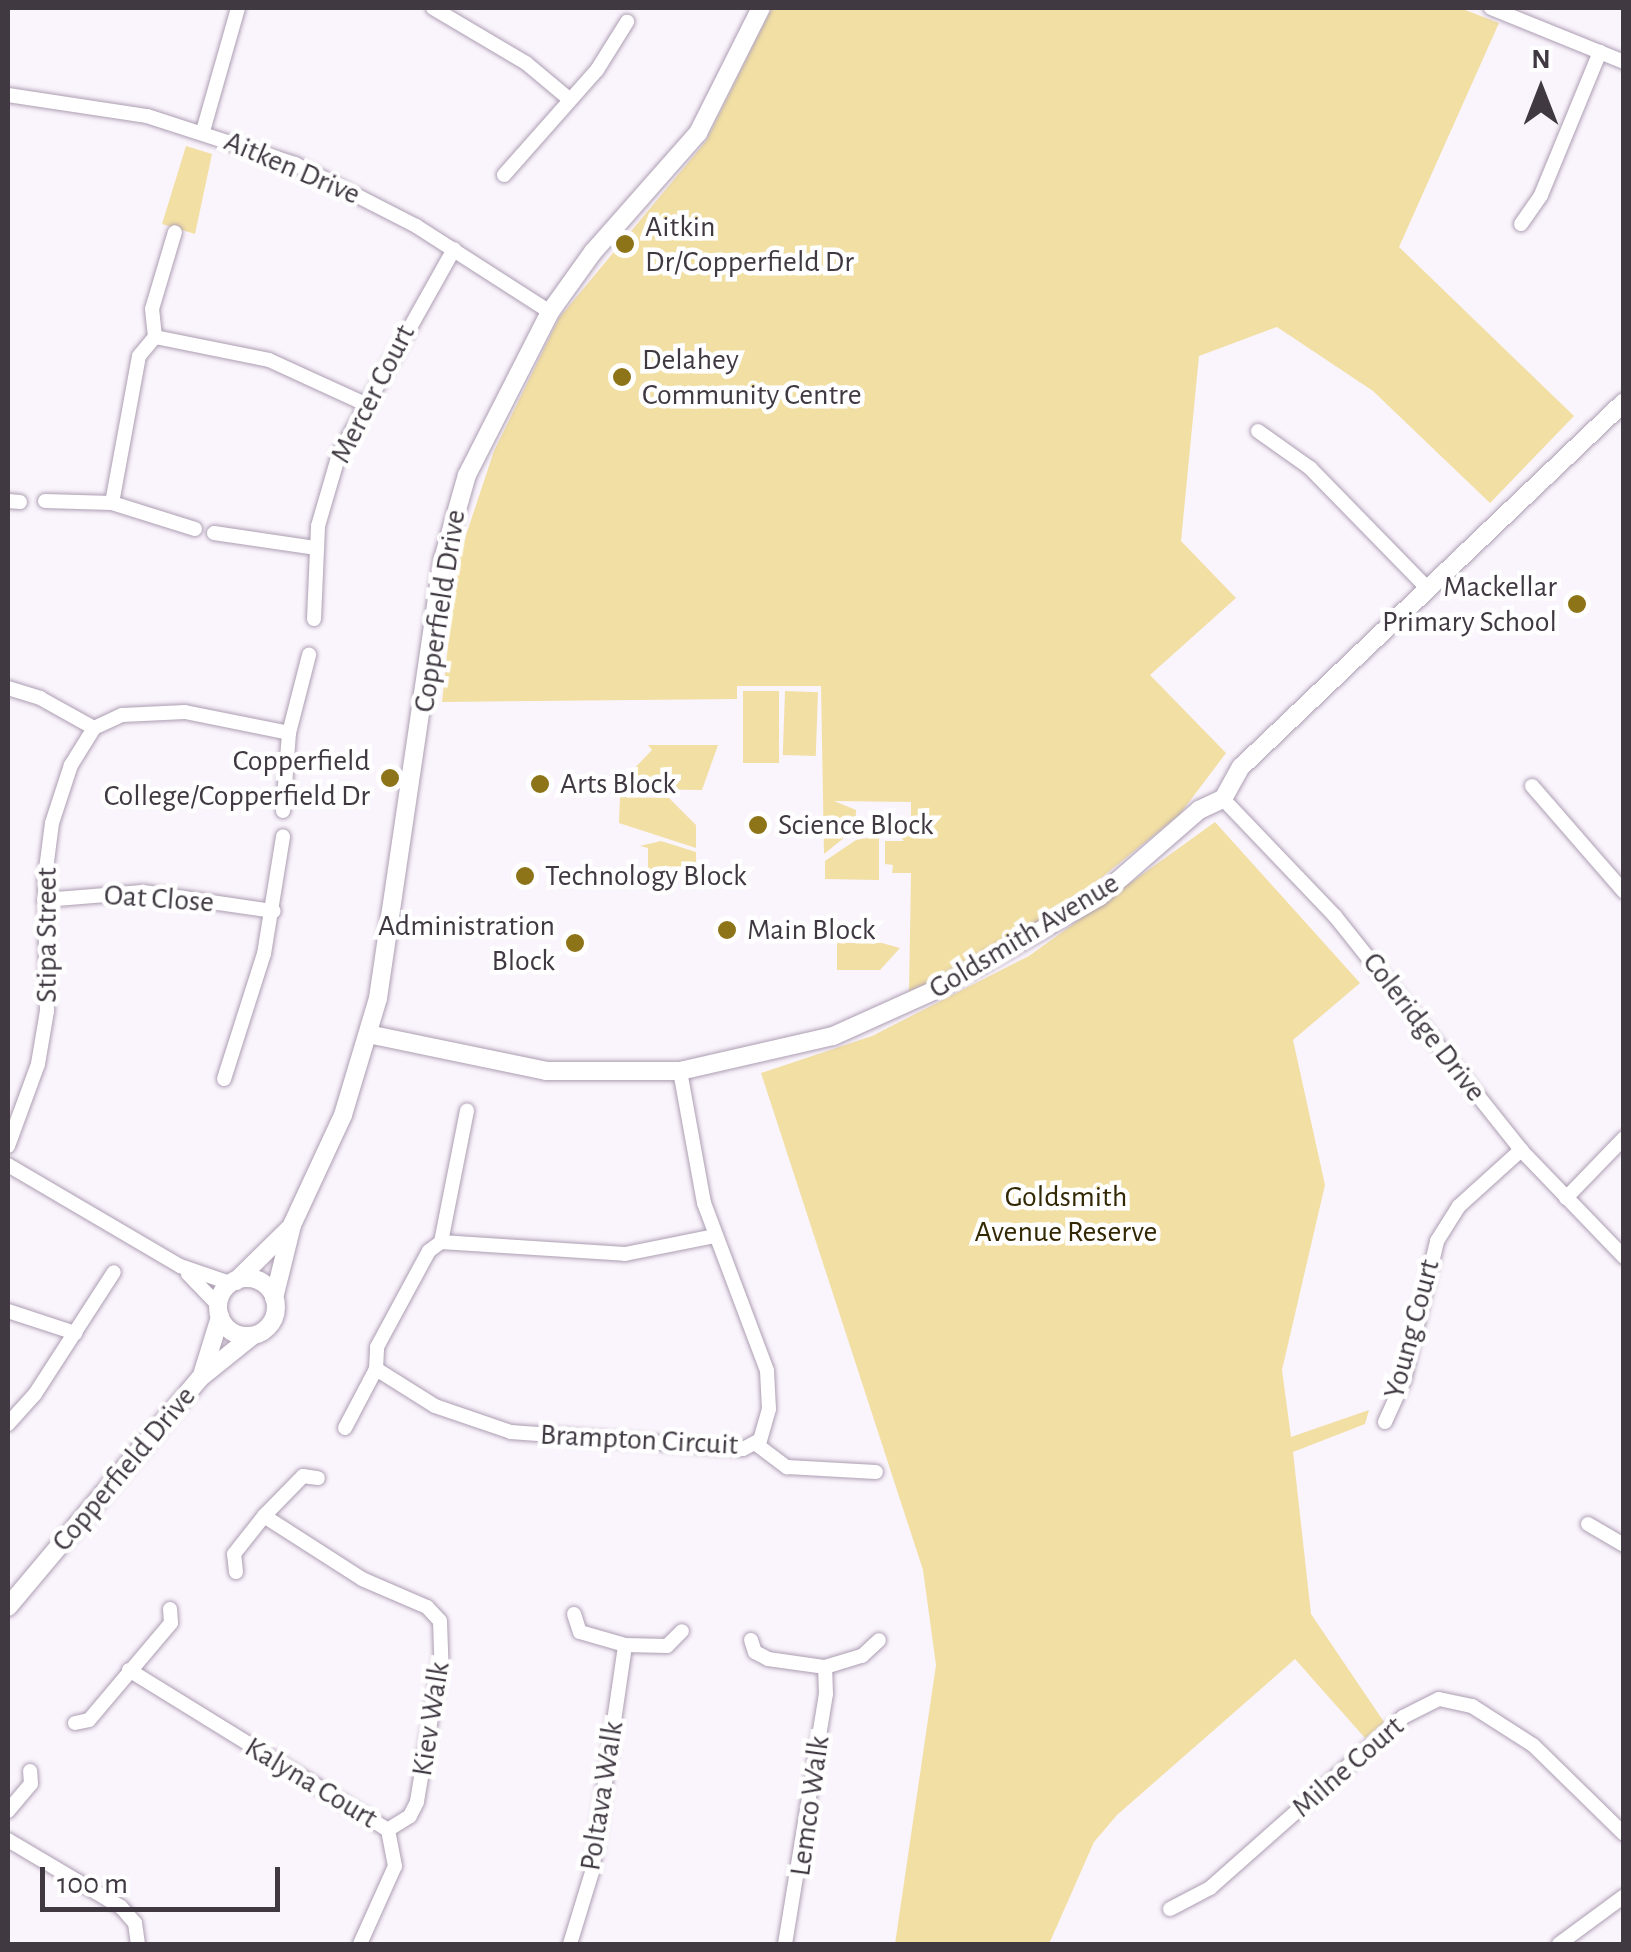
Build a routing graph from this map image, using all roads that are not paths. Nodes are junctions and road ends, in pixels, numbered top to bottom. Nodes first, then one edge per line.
1 (238, 8) edge
2 (433, 8) edge
3 (760, 8) edge
4 (1491, 8) edge
5 (626, 22) dead end
6 (1600, 52) junction
7 (1624, 62) edge
8 (8, 95) edge
9 (570, 99) junction
10 (203, 131) junction
11 (504, 175) dead end
12 (1521, 224) dead end
13 (175, 232) dead end
14 (454, 249) junction
15 (550, 312) junction
16 (155, 336) junction
17 (1624, 402) edge
18 (363, 404) junction
19 (1258, 431) dead end
20 (45, 501) dead end
21 (112, 502) junction
22 (194, 529) dead end
23 (214, 534) dead end
24 (315, 548) junction
25 (1429, 590) junction
26 (314, 619) dead end
27 (309, 655) dead end
28 (8, 688) edge
29 (94, 728) junction
30 (289, 733) junction
31 (1532, 786) dead end
32 (1223, 799) junction
33 (283, 811) dead end
34 (284, 837) dead end
35 (1624, 892) edge
36 (44, 900) junction
37 (274, 911) junction
38 (368, 1034) junction
39 (680, 1071) junction
40 (224, 1078) dead end
41 (467, 1112) dead end
42 (1624, 1138) edge
43 (8, 1146) edge
44 (1521, 1150) junction
45 (8, 1165) edge
46 (1566, 1198) junction
47 (292, 1225) junction
48 (714, 1236) junction
49 (441, 1242) junction
50 (1624, 1257) edge
51 (180, 1266) junction
52 (114, 1272) dead end
53 (233, 1282) junction
54 (274, 1298) junction
55 (8, 1311) edge
56 (219, 1311) junction
57 (75, 1333) junction
58 (252, 1336) junction
59 (376, 1369) junction
60 (201, 1377) junction
61 (1385, 1422) dead end
62 (8, 1424) edge
63 (345, 1428) dead end
64 (756, 1444) junction
65 (876, 1472) dead end
66 (318, 1478) dead end
67 (264, 1516) junction
68 (1588, 1524) dead end
69 (1624, 1545) edge
70 (236, 1572) dead end
71 (8, 1607) edge
72 (170, 1609) dead end
73 (574, 1614) dead end
74 (682, 1631) dead end
75 (752, 1640) dead end
76 (879, 1640) dead end
77 (625, 1645) junction
78 (825, 1667) junction
79 (129, 1670) junction
80 (74, 1723) dead end
81 (30, 1770) dead end
82 (8, 1811) edge
83 (388, 1830) junction
84 (1624, 1834) edge
85 (8, 1840) edge
86 (1624, 1896) edge
87 (1170, 1908) dead end
88 (138, 1944) edge
89 (360, 1944) edge
90 (570, 1944) edge
91 (785, 1944) edge
92 (1559, 1944) edge

1 - 10 street
2 - 9 street
3 - 15 street, Copperfield Drive
4 - 6 street
5 - 9 street
6 - 7 street
6 - 12 street
8 - 10 street, Aitken Drive
9 - 11 street
10 - 14 street, Aitken Drive
13 - 16 street
14 - 15 street, Aitken Drive
14 - 18 street, Mercer Court
15 - 38 street, Copperfield Drive
16 - 18 street
16 - 21 street
17 - 25 street, Goldsmith Avenue
18 - 24 street, Mercer Court
19 - 25 street
20 - 21 street
21 - 22 street
23 - 24 street
24 - 26 street, Mercer Court
25 - 32 street, Goldsmith Avenue
27 - 30 street
28 - 29 street
29 - 30 street
29 - 36 street, Stipa Street
30 - 33 street
31 - 35 street
32 - 39 street, Goldsmith Avenue
32 - 44 street, Coleridge Drive
34 - 37 street
36 - 37 street, Oat Close
36 - 43 street, Stipa Street
37 - 40 street
38 - 39 street, Goldsmith Avenue
38 - 47 street, Copperfield Drive
39 - 48 street, Brampton Circuit
41 - 49 street
42 - 46 street
44 - 46 street, Coleridge Drive
44 - 61 street, Young Court
45 - 51 street
46 - 50 street, Coleridge Drive
47 - 53 street, Copperfield Drive
47 - 54 street, Copperfield Drive
48 - 49 street
48 - 64 street, Brampton Circuit
49 - 59 street
51 - 53 street
51 - 56 street
52 - 57 street
53 - 54 street
53 - 56 street
54 - 58 street
55 - 57 street
56 - 58 street
56 - 60 street, Copperfield Drive
57 - 62 street
58 - 60 street, Copperfield Drive
59 - 63 street
59 - 64 street, Brampton Circuit
60 - 71 street, Copperfield Drive
64 - 65 street
66 - 67 street
67 - 70 street
67 - 83 street, Kiev Walk
68 - 69 street
72 - 79 street
73 - 77 street
74 - 77 street
75 - 78 street
76 - 78 street
77 - 90 street, Poltava Walk
78 - 91 street, Lemco Walk
79 - 80 street
79 - 83 street, Kalyna Court
81 - 82 street
83 - 89 street, Kalyna Court
84 - 87 street, Milne Court
85 - 88 street
86 - 92 street

